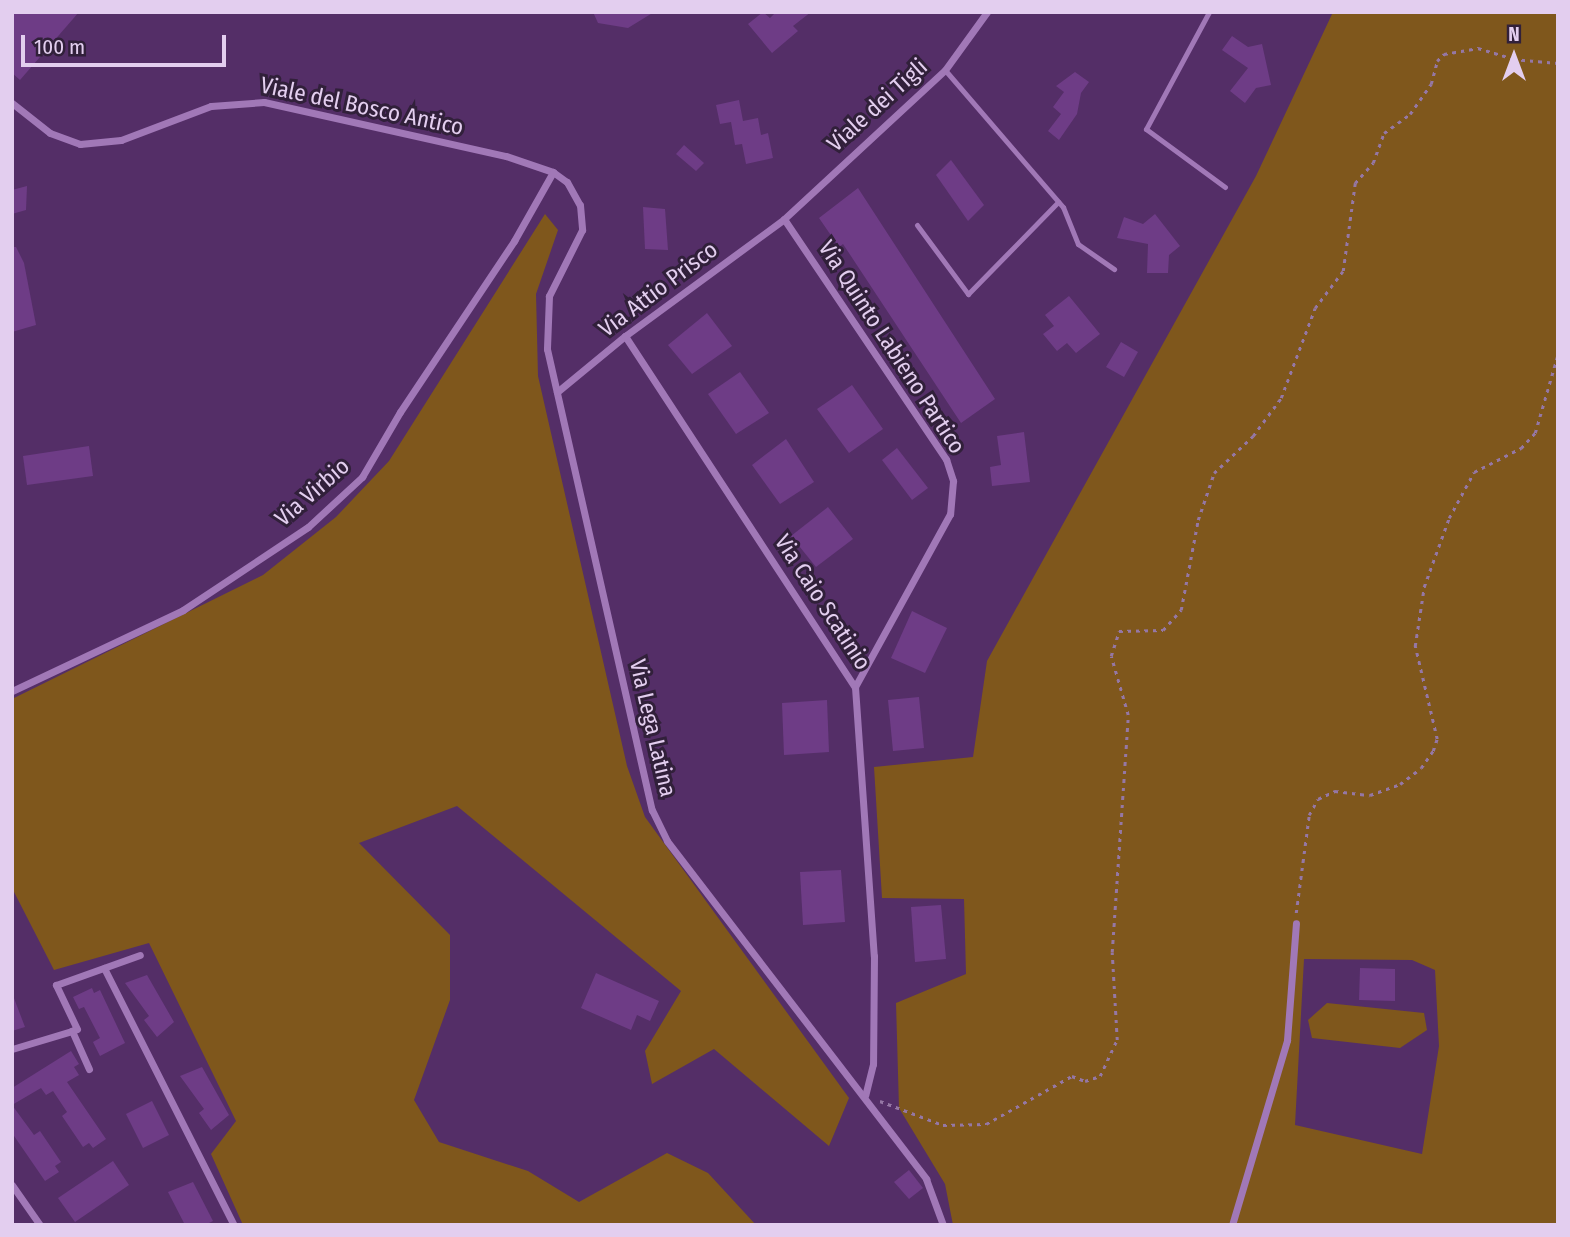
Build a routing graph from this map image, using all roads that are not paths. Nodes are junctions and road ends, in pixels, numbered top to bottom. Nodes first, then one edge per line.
1 (987, 12) edge
2 (1209, 12) edge
3 (945, 70) junction
4 (12, 103) edge
5 (553, 172) junction
6 (1224, 187) dead end
7 (1058, 202) junction
8 (785, 219) junction
9 (917, 225) dead end
10 (1114, 269) dead end
11 (625, 336) junction
12 (557, 392) junction
13 (855, 687) junction
14 (12, 691) edge
15 (1296, 923) road end
16 (140, 955) dead end
17 (104, 968) junction
18 (72, 1031) junction
19 (12, 1049) edge
20 (89, 1069) dead end
21 (864, 1095) junction
22 (12, 1185) edge
23 (40, 1225) edge
24 (234, 1225) edge
25 (943, 1225) edge
26 (1232, 1225) edge

1 - 3 street, Viale dei Tigli
2 - 6 lane
3 - 7 lane
3 - 8 street, Viale dei Tigli
4 - 5 street, Viale del Bosco Antico
5 - 12 street, Via Lega Latina
5 - 14 street, Via Virbio
7 - 9 lane
7 - 10 lane
8 - 11 street, Via Attio Prisco
8 - 13 street, Via Quinto Labieno Partico
11 - 12 street, Via Attio Prisco
11 - 13 street, Via Caio Scatinio
12 - 21 street, Via Lega Latina
13 - 21 street, Via Caio Scatinio
15 - 26 street
16 - 17 street
17 - 18 street
17 - 24 street
18 - 19 street
18 - 20 street
21 - 25 street, Via Lega Latina
22 - 23 street

